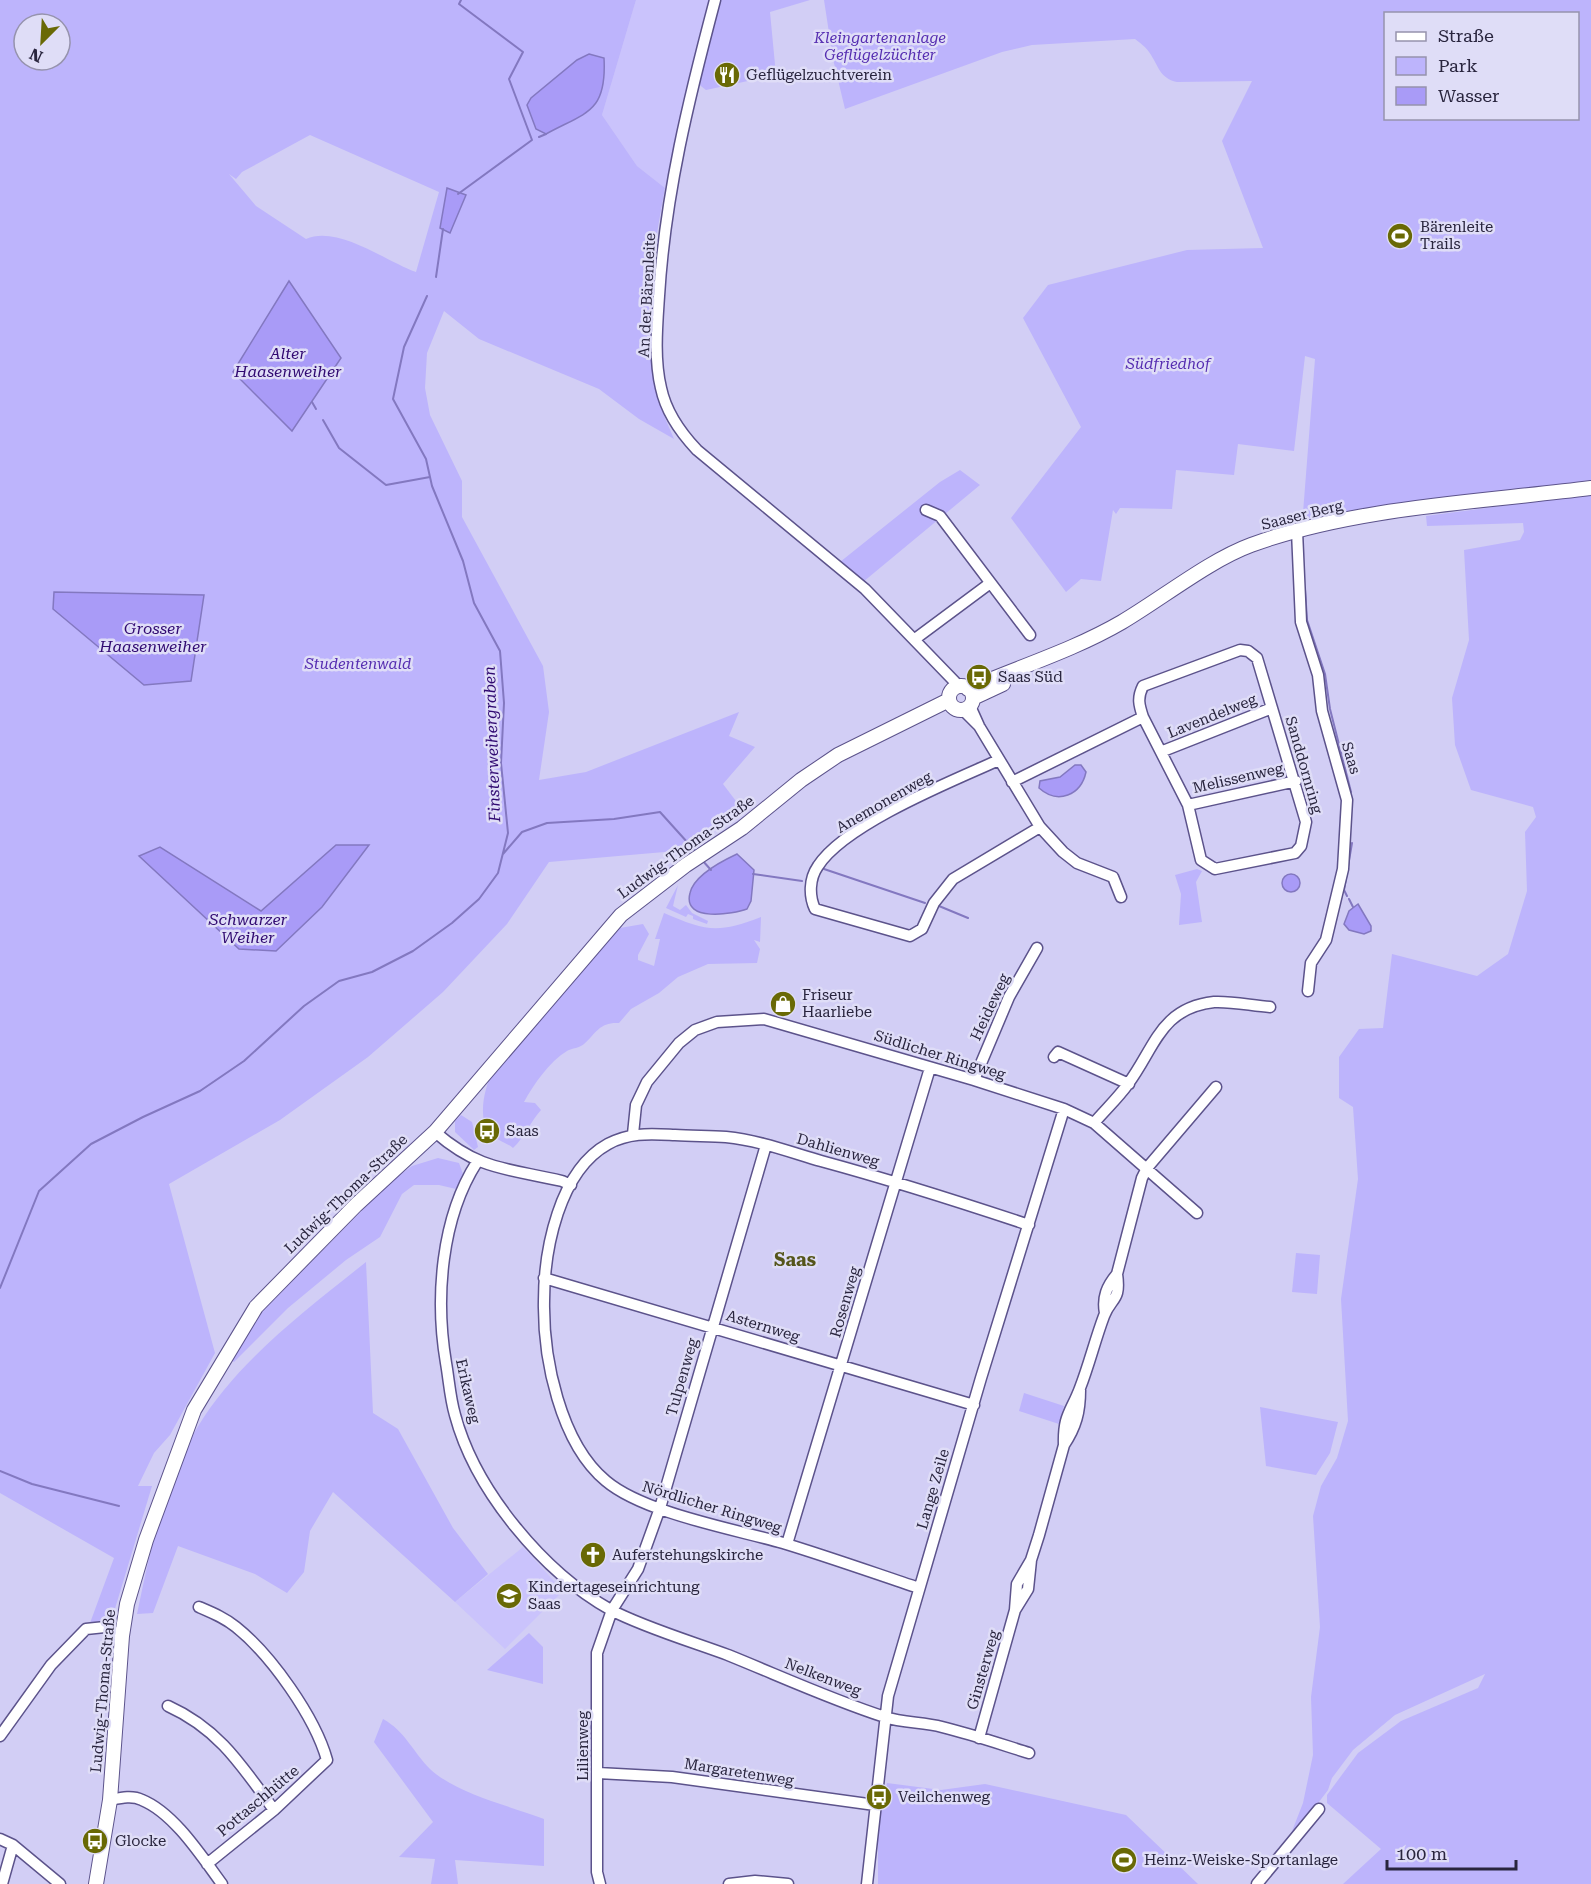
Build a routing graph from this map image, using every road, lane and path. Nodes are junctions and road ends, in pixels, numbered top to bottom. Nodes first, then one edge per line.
1 (715, 0) edge
2 (1591, 488) edge
3 (926, 510) dead end
4 (1297, 531) junction
5 (989, 584) junction
6 (1030, 635) dead end
7 (915, 639) junction
8 (962, 700) junction
9 (1272, 708) junction
10 (1143, 717) junction
11 (1162, 751) junction
12 (999, 760) junction
13 (1296, 781) junction
14 (1012, 782) junction
15 (1188, 805) junction
16 (1040, 827) junction
17 (1121, 897) dead end
18 (1037, 948) dead end
19 (1308, 991) dead end
20 (1270, 1007) dead end
21 (1054, 1057) dead end
22 (930, 1068) junction
23 (974, 1080) junction
24 (1129, 1083) junction
25 (1216, 1087) dead end
26 (1064, 1110) junction
27 (1094, 1123) junction
28 (435, 1132) junction
29 (633, 1134) junction
30 (765, 1145) junction
31 (477, 1162) junction
32 (1147, 1168) junction
33 (896, 1181) junction
34 (571, 1185) junction
35 (1197, 1213) dead end
36 (1029, 1225) junction
37 (544, 1278) junction
38 (712, 1326) junction
39 (842, 1365) junction
40 (974, 1405) junction
41 (660, 1508) junction
42 (787, 1544) junction
43 (920, 1588) junction
44 (199, 1607) dead end
45 (612, 1610) junction
46 (122, 1635) junction
47 (168, 1706) dead end
48 (886, 1718) junction
49 (0, 1736) edge
50 (979, 1738) junction
51 (1029, 1753) dead end
52 (598, 1773) junction
53 (110, 1800) junction
54 (875, 1805) junction
55 (1319, 1809) dead end
56 (274, 1810) junction
57 (0, 1839) edge
58 (13, 1845) junction
59 (207, 1864) junction
60 (2, 1884) edge
61 (60, 1884) edge
62 (96, 1884) edge
63 (222, 1884) edge
64 (600, 1884) edge
65 (729, 1884) edge
66 (788, 1884) edge
67 (867, 1884) edge
68 (1257, 1884) edge

1 - 7 street, An der Bärenleite
2 - 4 street, Saaser Berg
3 - 5 street
4 - 8 street, Saaser Berg
4 - 19 street, Saas
5 - 6 street
5 - 7 street
7 - 8 street, An der Bärenleite
8 - 12 street
8 - 28 street, Ludwig-Thoma-Straße
9 - 10 street, Sanddornring
9 - 11 street, Lavendelweg
9 - 13 street, Sanddornring
10 - 11 street, Sanddornring
10 - 14 street
11 - 15 street, Sanddornring
12 - 14 street
12 - 16 street, Anemonenweg
13 - 15 street, Melissenweg
13 - 15 street, Sanddornring
14 - 16 street
16 - 17 street
18 - 23 street, Heideweg
20 - 24 street
21 - 24 street
22 - 23 street, Südlicher Ringweg
22 - 29 street, Südlicher Ringweg
22 - 33 street, Rosenweg
23 - 26 street, Südlicher Ringweg
24 - 27 street
25 - 32 street
26 - 27 street, Südlicher Ringweg
26 - 36 street, Lange Zeile
27 - 32 street, Südlicher Ringweg
28 - 31 street
28 - 46 street, Ludwig-Thoma-Straße
29 - 30 street, Dahlienweg
29 - 34 street, Nördlicher Ringweg
30 - 33 street, Dahlienweg
30 - 38 street, Tulpenweg
31 - 34 street
31 - 45 street, Erikaweg
32 - 35 street, Südlicher Ringweg
32 - 50 street, Ginsterweg
33 - 36 street, Dahlienweg
33 - 39 street, Rosenweg
34 - 37 street, Nördlicher Ringweg
36 - 40 street, Lange Zeile
37 - 38 street, Asternweg
37 - 41 street, Nördlicher Ringweg
38 - 39 street, Asternweg
38 - 41 street, Tulpenweg
39 - 40 street, Asternweg
39 - 42 street, Rosenweg
40 - 43 street, Lange Zeile
41 - 42 street, Nördlicher Ringweg
41 - 45 street, Tulpenweg
42 - 43 street, Nördlicher Ringweg
43 - 48 street, Lange Zeile
44 - 56 street, Pottaschhütte
45 - 48 street, Nelkenweg
45 - 52 street, Lilienweg
46 - 49 street
46 - 53 street, Ludwig-Thoma-Straße
47 - 56 street
48 - 50 street, Nelkenweg
48 - 54 street, Lange Zeile
50 - 51 street, Nelkenweg
52 - 54 street, Margaretenweg
52 - 64 street, Lilienweg
53 - 59 street
53 - 62 street, Ludwig-Thoma-Straße
54 - 67 street, Lange Zeile
55 - 68 street
56 - 59 street, Pottaschhütte
57 - 58 street
58 - 60 street
58 - 61 street
59 - 63 street
65 - 66 street

